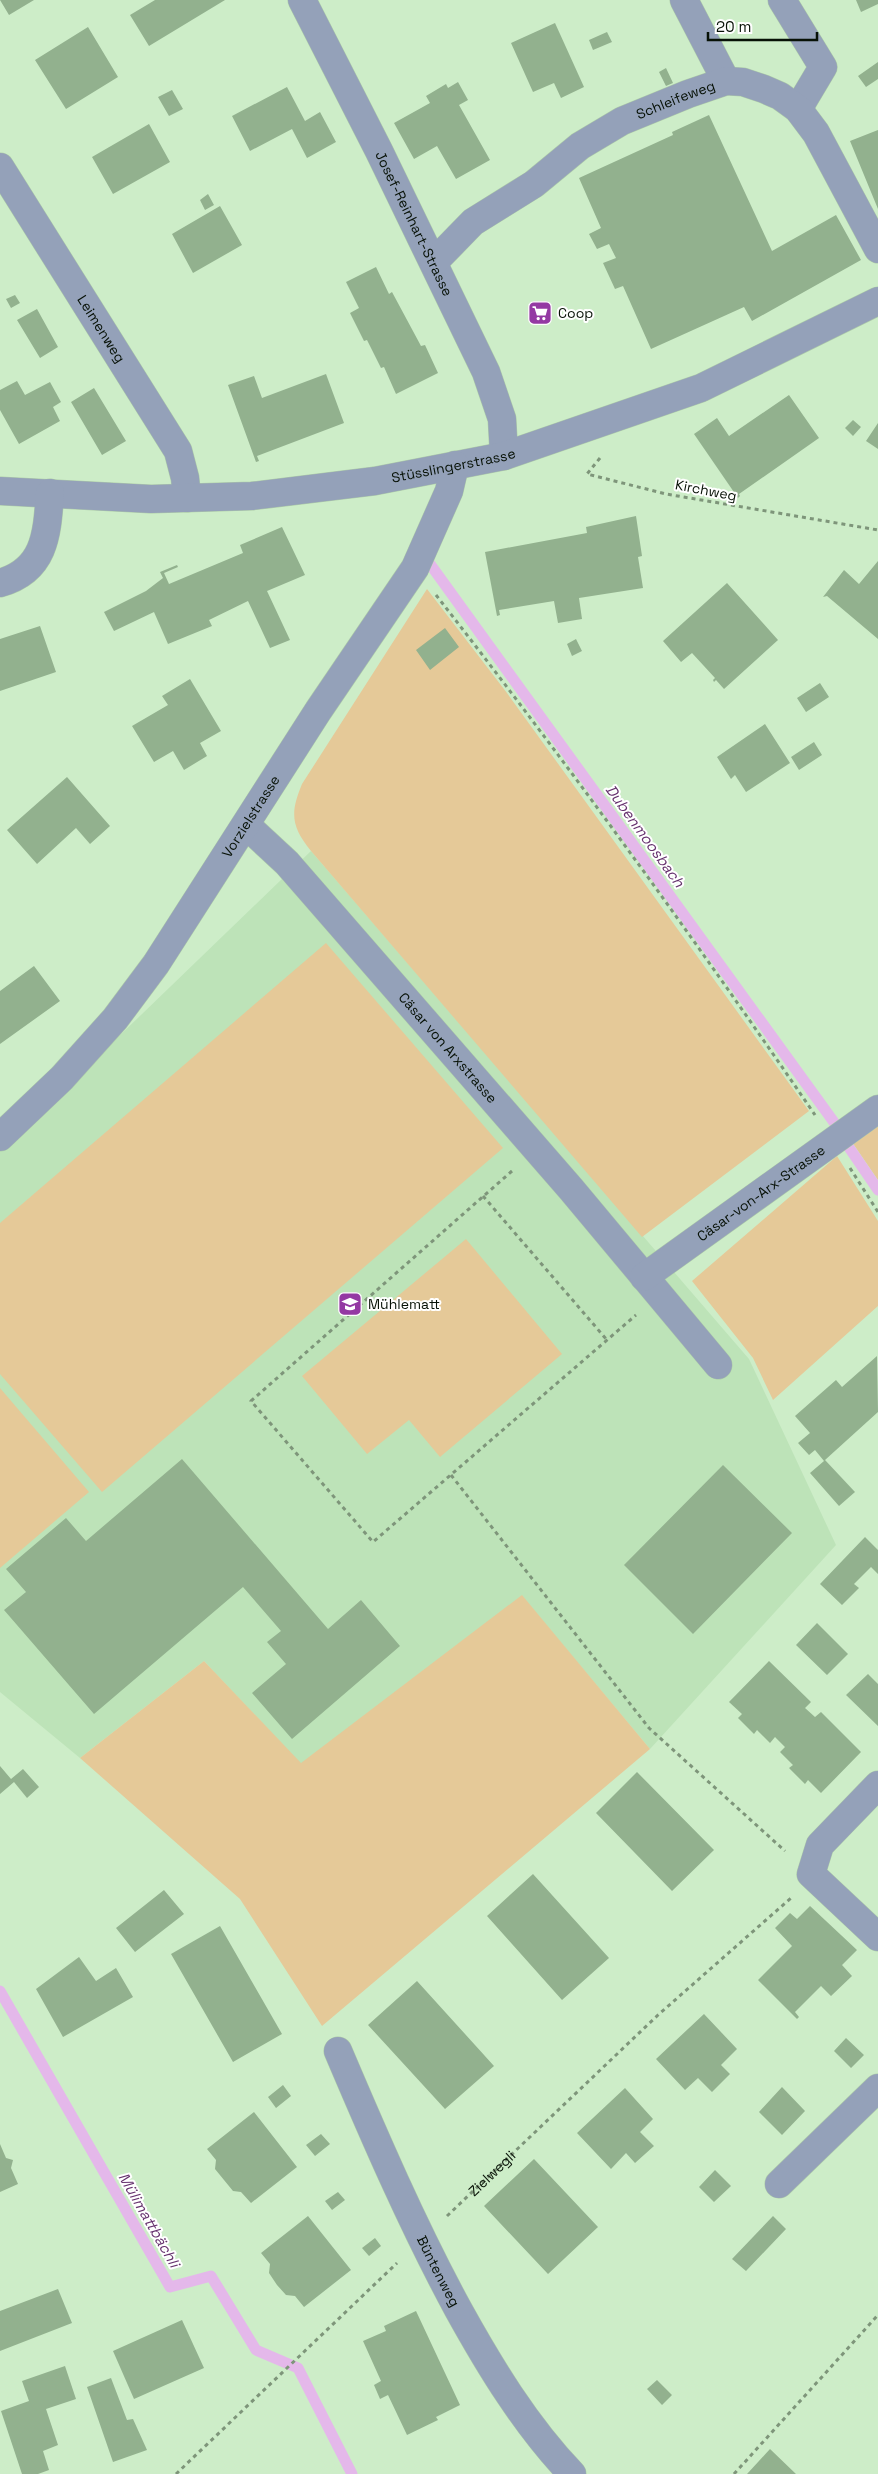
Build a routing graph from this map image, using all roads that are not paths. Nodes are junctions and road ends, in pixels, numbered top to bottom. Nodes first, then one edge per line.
1 (302, 0) edge
2 (684, 0) edge
3 (782, 0) edge
4 (726, 81) junction
5 (798, 109) junction
6 (0, 167) edge
7 (878, 249) edge
8 (434, 262) junction
9 (878, 301) edge
10 (504, 456) junction
11 (456, 465) junction
12 (0, 491) edge
13 (50, 493) junction
14 (187, 498) junction
15 (0, 583) edge
16 (246, 825) junction
17 (878, 1109) edge
18 (0, 1137) edge
19 (652, 1286) junction
20 (718, 1365) dead end
21 (878, 1785) edge
22 (878, 1937) edge
23 (338, 2051) dead end
24 (878, 2088) edge
25 (779, 2184) dead end
26 (572, 2474) edge

1 - 8 street, Josef-Reinhart-Strasse
2 - 4 street
3 - 5 street
4 - 5 street, Schleifeweg
4 - 8 street, Schleifeweg
5 - 7 street, Schleifeweg
6 - 14 street, Leimenweg
8 - 10 street, Josef-Reinhart-Strasse
9 - 10 street, Stüsslingerstrasse
10 - 11 street, Stüsslingerstrasse
11 - 14 street, Stüsslingerstrasse
11 - 16 street, Vorzielstrasse
12 - 13 street, Stüsslingerstrasse
13 - 14 street, Stüsslingerstrasse
13 - 15 street
16 - 18 street, Vorzielstrasse
16 - 19 street, Cäsar von Arxstrasse
17 - 19 street, Cäsar-von-Arx-Strasse
19 - 20 street, Cäsar von Arxstrasse
21 - 22 street
23 - 26 street, Büntenweg
24 - 25 street

